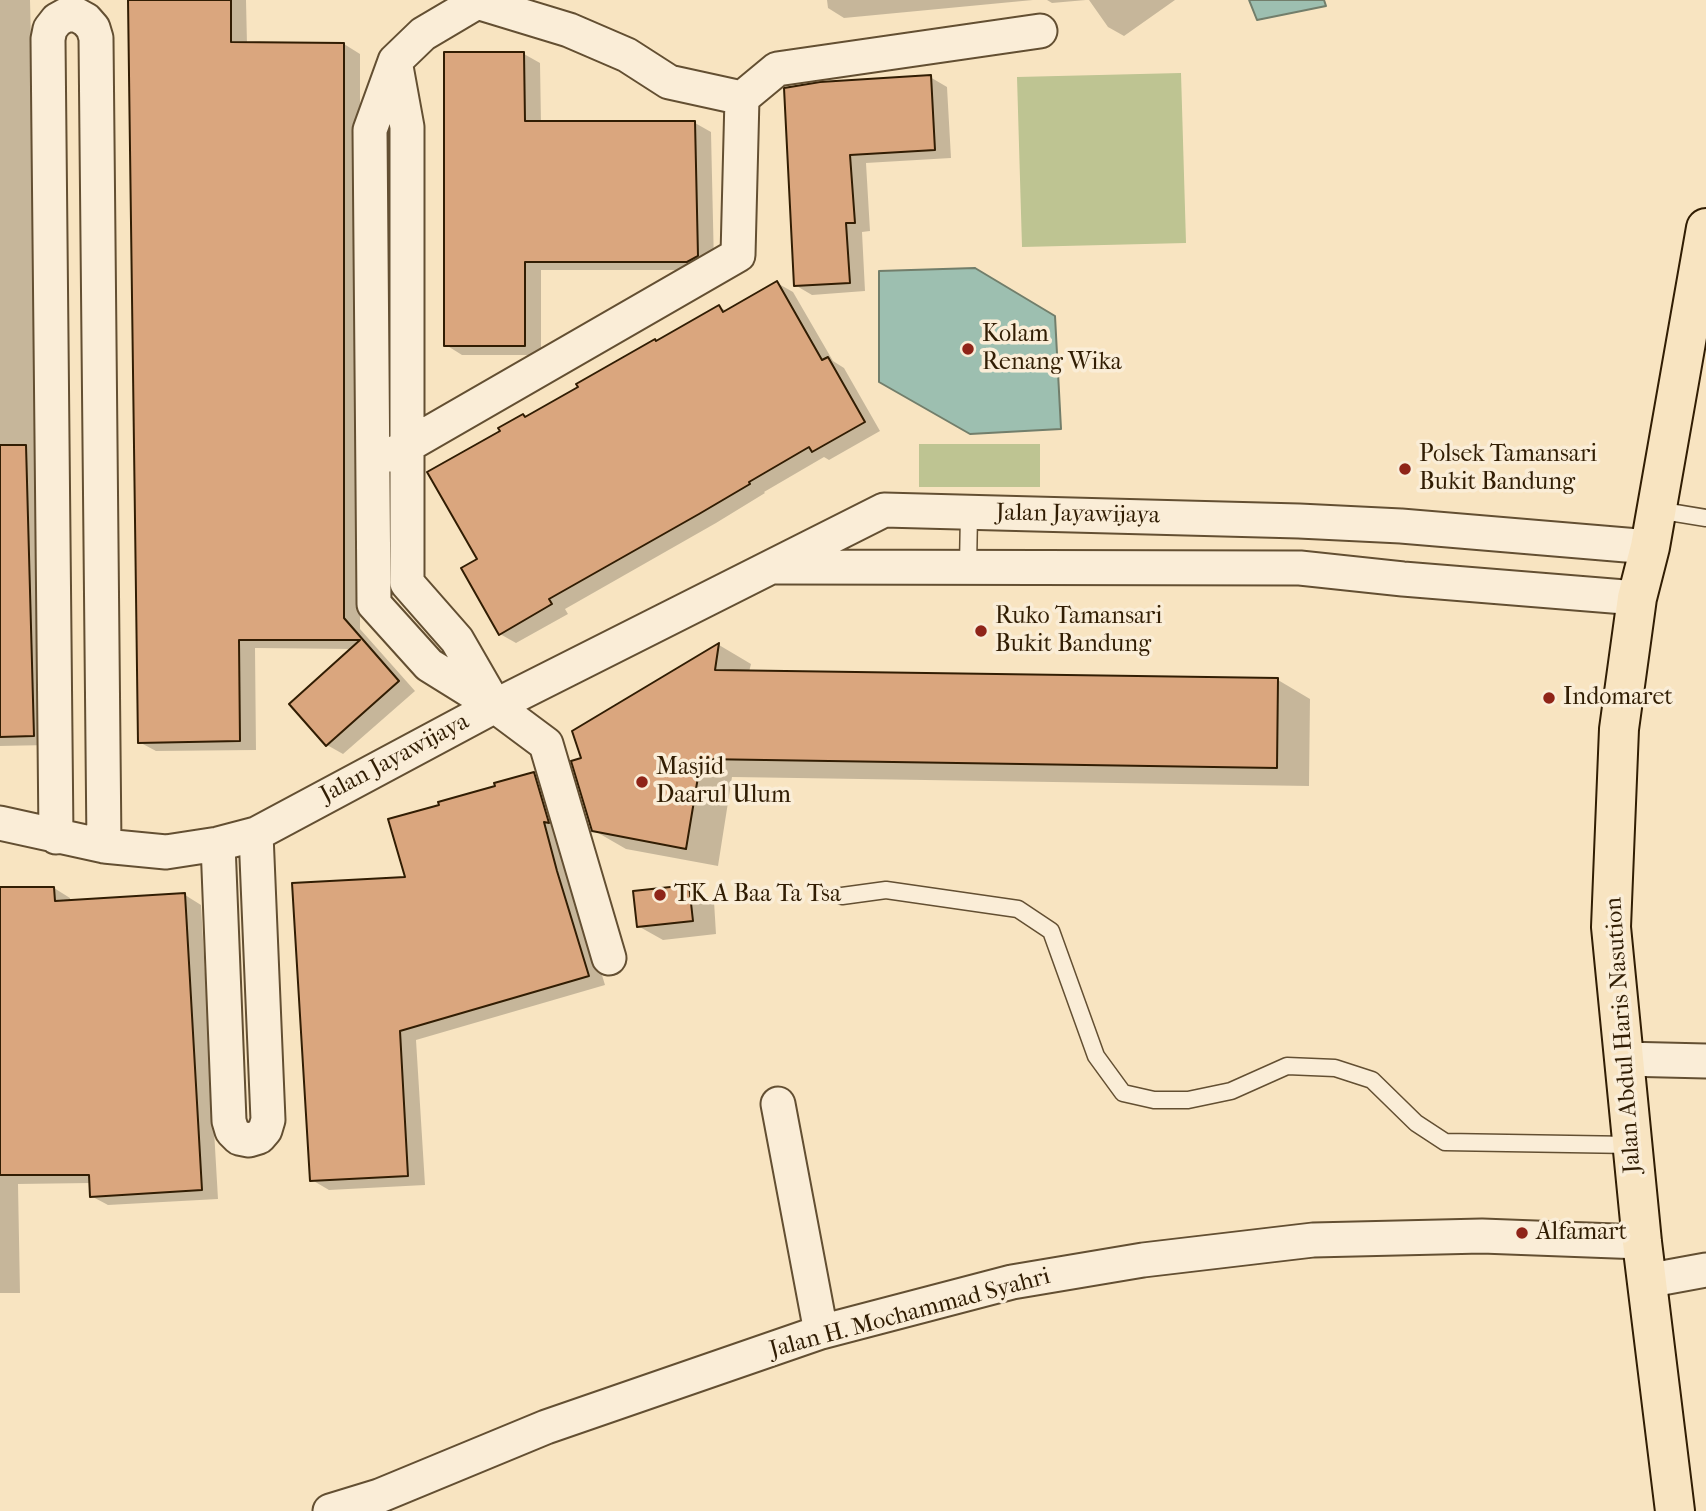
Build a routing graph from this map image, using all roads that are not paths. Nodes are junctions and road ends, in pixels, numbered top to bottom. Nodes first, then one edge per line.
1 (1040, 31) dead end
2 (394, 61) junction
3 (742, 98) junction
4 (1706, 228) edge
5 (101, 430) junction
6 (54, 432) junction
7 (407, 446) junction
8 (373, 464) junction
9 (969, 513) junction
10 (1706, 518) edge
11 (1654, 528) junction
12 (767, 567) junction
13 (968, 567) junction
14 (1637, 598) junction
15 (495, 706) junction
16 (0, 823) edge
17 (256, 834) junction
18 (56, 837) junction
19 (218, 844) junction
20 (104, 846) junction
21 (842, 896) dead end
22 (609, 958) dead end
23 (1623, 1059) junction
24 (1706, 1061) edge
25 (778, 1104) dead end
26 (1632, 1145) junction
27 (1642, 1242) junction
28 (1706, 1270) edge
29 (1646, 1281) junction
30 (821, 1332) junction
31 (382, 1504) edge
32 (330, 1511) edge
33 (1675, 1511) edge

1 - 3 street
2 - 3 street
2 - 7 street
2 - 8 street
3 - 7 street
4 - 11 highway, Jalan Abdul Haris Nasution
5 - 6 street
5 - 6 street
5 - 20 street
6 - 18 street
7 - 8 street
7 - 15 street
8 - 15 street
9 - 11 street, Jalan Jayawijaya
9 - 12 street, Jalan Jayawijaya
9 - 13 lane
10 - 11 lane
11 - 14 highway, Jalan Abdul Haris Nasution
12 - 13 street, Jalan Jayawijaya
12 - 15 street, Jalan Jayawijaya
13 - 14 street, Jalan Jayawijaya
14 - 23 highway, Jalan Abdul Haris Nasution
15 - 17 street, Jalan Jayawijaya
15 - 22 street
16 - 18 street, Jalan Jayawijaya
17 - 19 street, Jalan Jayawijaya
17 - 19 street
18 - 20 street, Jalan Jayawijaya
19 - 20 street, Jalan Jayawijaya
21 - 26 lane
23 - 24 street
23 - 26 highway, Jalan Abdul Haris Nasution
25 - 30 street
26 - 27 highway, Jalan Abdul Haris Nasution
27 - 29 highway, Jalan Abdul Haris Nasution
27 - 30 street, Jalan H. Mochammad Syahri
28 - 29 street
29 - 33 highway, Jalan Abdul Haris Nasution
30 - 31 street, Jalan H. Mochammad Syahri
31 - 32 street, Jalan H. Mochammad Syahri

